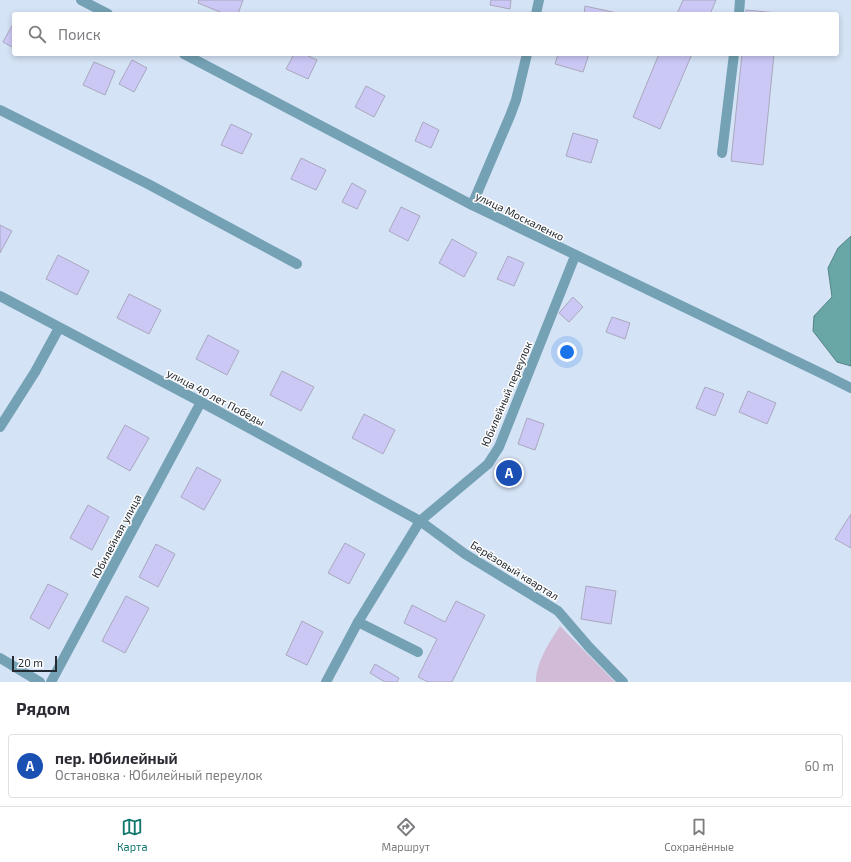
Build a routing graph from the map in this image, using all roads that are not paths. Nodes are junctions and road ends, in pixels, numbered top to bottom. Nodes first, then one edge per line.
1 (81, 0) edge
2 (539, 0) edge
3 (740, 0) edge
4 (104, 12) edge
5 (536, 12) edge
6 (739, 12) edge
7 (188, 56) edge
8 (527, 56) edge
9 (734, 56) edge
10 (0, 110) edge
11 (722, 152) dead end
12 (472, 205) junction
13 (575, 256) junction
14 (297, 264) dead end
15 (0, 296) edge
16 (59, 328) junction
17 (851, 388) edge
18 (201, 402) junction
19 (0, 427) edge
20 (420, 521) junction
21 (358, 622) junction
22 (418, 652) dead end
23 (0, 658) edge
24 (40, 682) edge
25 (51, 682) edge
26 (326, 682) edge
27 (623, 682) edge

1 - 4 street
2 - 5 street
3 - 6 street
7 - 12 street, улица Москаленко
8 - 12 street
9 - 11 street
10 - 14 street
12 - 13 street, улица Москаленко
13 - 17 street, улица Москаленко
13 - 20 street, Юбилейный переулок
15 - 16 street, улица 40 лет Победы
16 - 18 street, улица 40 лет Победы
16 - 19 street
18 - 20 street, улица 40 лет Победы
18 - 25 street, Юбилейная улица
20 - 21 street, Юбилейный переулок
20 - 27 street, Берёзовый квартал
21 - 22 street
21 - 26 street, Юбилейный переулок
23 - 24 street

